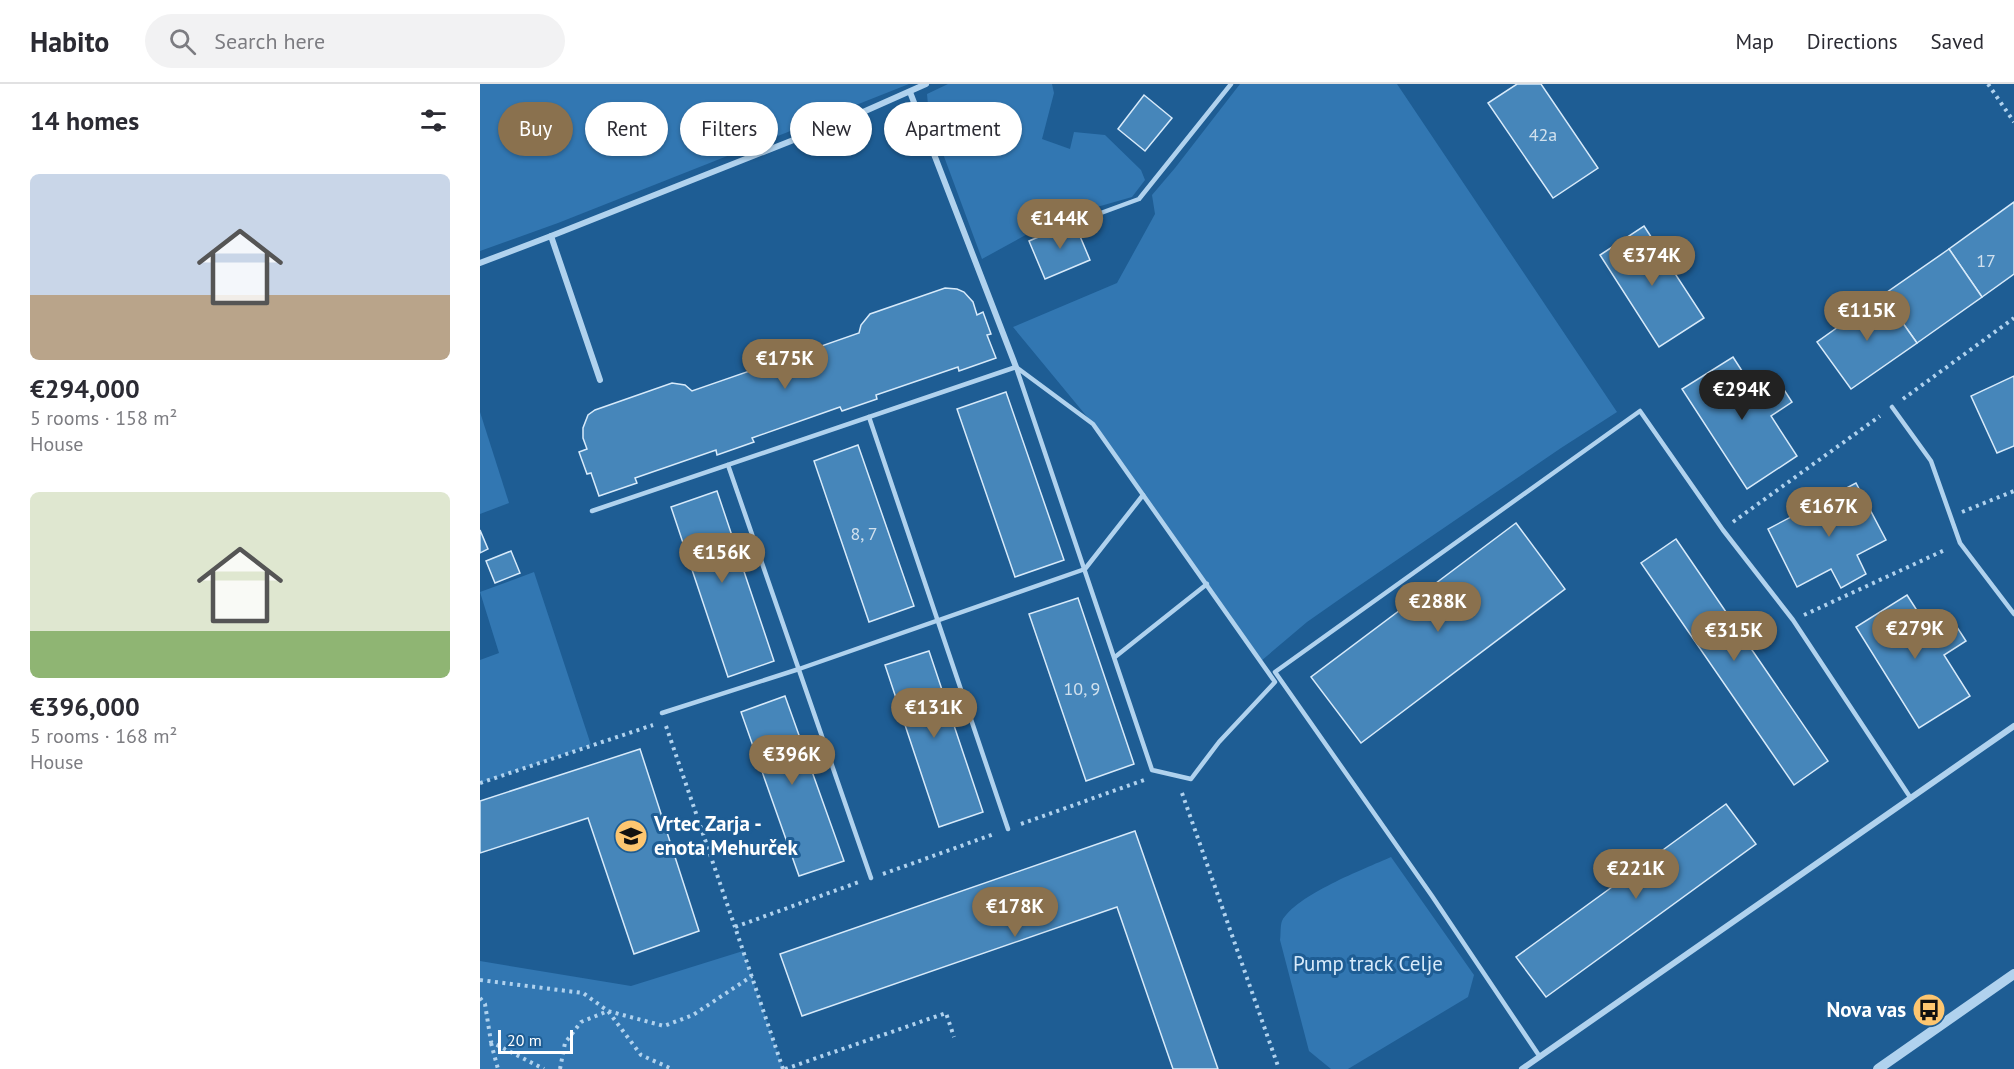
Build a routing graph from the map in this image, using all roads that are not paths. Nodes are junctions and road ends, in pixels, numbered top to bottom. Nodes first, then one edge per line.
1 (926, 84) edge
2 (1231, 84) edge
3 (910, 92) junction
4 (1090, 217) dead end
5 (551, 236) junction
6 (480, 263) edge
7 (1016, 367) junction
8 (600, 380) dead end
9 (1892, 407) road end
10 (869, 417) junction
11 (728, 465) junction
12 (1143, 495) junction
13 (592, 511) dead end
14 (1085, 569) junction
15 (1207, 584) junction
16 (2014, 614) edge
17 (938, 621) junction
18 (1115, 657) junction
19 (799, 669) junction
20 (662, 713) dead end
21 (2014, 726) edge
22 (1910, 797) junction
23 (1008, 829) road end
24 (871, 878) road end
25 (2014, 974) edge
26 (1540, 1057) junction
27 (1522, 1069) edge
28 (1878, 1069) edge

1 - 3 street
2 - 4 lane
3 - 5 street
3 - 7 street
5 - 6 street
5 - 8 street
7 - 10 lane
7 - 12 lane
7 - 14 lane
9 - 16 lane
10 - 11 lane
10 - 17 lane
11 - 13 lane
11 - 19 lane
12 - 14 lane
12 - 15 lane
14 - 17 lane
14 - 18 lane
15 - 18 lane
15 - 18 lane
17 - 19 lane
17 - 23 lane
19 - 20 lane
19 - 24 lane
21 - 22 street
22 - 26 street
22 - 26 lane
25 - 28 street
26 - 27 street

